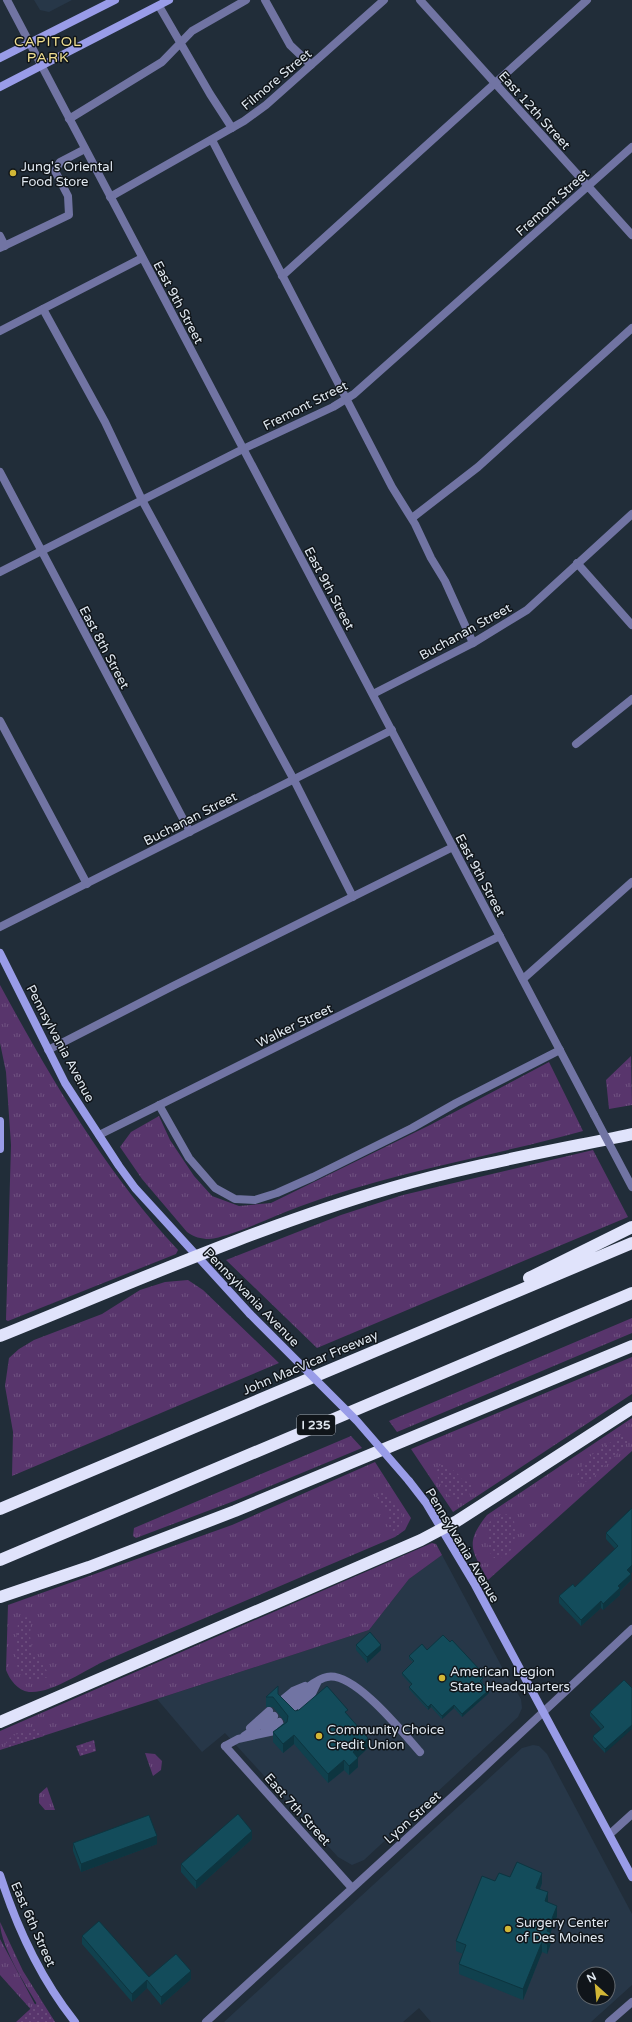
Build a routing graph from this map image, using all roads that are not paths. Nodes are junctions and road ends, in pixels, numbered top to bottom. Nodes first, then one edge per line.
1 (7, 0) edge
2 (115, 0) edge
3 (169, 0) edge
4 (246, 0) edge
5 (265, 0) edge
6 (384, 0) edge
7 (420, 0) edge
8 (587, 0) edge
9 (159, 6) junction
10 (30, 43) junction
11 (180, 44) junction
12 (0, 58) edge
13 (42, 65) junction
14 (311, 65) junction
15 (495, 83) junction
16 (0, 87) edge
17 (69, 119) junction
18 (232, 128) junction
19 (212, 140) junction
20 (632, 147) edge
21 (85, 149) junction
22 (588, 186) junction
23 (110, 197) junction
24 (632, 235) edge
25 (0, 236) edge
26 (2, 247) edge
27 (142, 258) junction
28 (282, 276) junction
29 (43, 309) junction
30 (632, 328) edge
31 (0, 331) edge
32 (347, 399) junction
33 (243, 449) junction
34 (0, 472) edge
35 (142, 500) junction
36 (632, 514) edge
37 (412, 518) junction
38 (41, 551) junction
39 (577, 563) junction
40 (0, 572) edge
41 (632, 625) edge
42 (473, 643) junction
43 (372, 694) junction
44 (632, 699) edge
45 (0, 721) edge
46 (392, 730) junction
47 (576, 744) dead end
48 (294, 780) junction
49 (190, 832) junction
50 (453, 847) junction
51 (632, 882) edge
52 (87, 884) junction
53 (353, 897) junction
54 (0, 927) edge
55 (500, 936) junction
56 (0, 953) edge
57 (523, 979) junction
58 (48, 1050) junction
59 (560, 1050) junction
60 (159, 1105) junction
61 (0, 1121) edge
62 (632, 1134) edge
63 (99, 1135) junction
64 (0, 1149) edge
65 (632, 1187) edge
66 (632, 1227) edge
67 (632, 1243) edge
68 (197, 1256) junction
69 (632, 1293) edge
70 (451, 1318) junction
71 (0, 1336) edge
72 (632, 1346) edge
73 (632, 1408) edge
74 (0, 1509) edge
75 (442, 1529) junction
76 (0, 1560) edge
77 (0, 1597) edge
78 (632, 1629) edge
79 (318, 1681) junction
80 (544, 1711) junction
81 (0, 1722) edge
82 (238, 1739) junction
83 (420, 1752) dead end
84 (632, 1814) edge
85 (610, 1834) junction
86 (0, 1875) edge
87 (632, 1877) edge
88 (352, 1888) junction
89 (632, 2002) edge
90 (75, 2022) edge
91 (206, 2022) edge
92 (609, 2022) edge

1 - 10 street, East 9th Street
2 - 10 main road
3 - 9 main road
4 - 11 street
5 - 14 street
6 - 14 street, Filmore Street
7 - 15 street, East 12th Street
8 - 15 street
9 - 11 street
9 - 13 main road
10 - 12 main road
10 - 13 street, East 9th Street
11 - 17 street
11 - 18 street
13 - 16 main road
13 - 17 street, East 9th Street
14 - 18 street, Filmore Street
15 - 22 street, East 12th Street
15 - 28 street
17 - 21 street, East 9th Street
18 - 19 street, Filmore Street
19 - 23 street, Filmore Street
19 - 28 street
20 - 22 street, Fremont Street
21 - 23 street, East 9th Street
21 - 26 street
22 - 24 street, East 12th Street
22 - 32 street, Fremont Street
23 - 27 street, East 9th Street
25 - 26 street
27 - 29 street
27 - 33 street, East 9th Street
28 - 32 street
29 - 31 street
29 - 35 street
30 - 37 street
32 - 33 street, Fremont Street
32 - 37 street
33 - 35 street, Fremont Street
33 - 43 street, East 9th Street
34 - 38 street, East 8th Street
35 - 38 street, Fremont Street
35 - 48 street
36 - 39 street, Buchanan Street
37 - 42 street
38 - 40 street, Fremont Street
38 - 49 street, East 8th Street
39 - 41 street
39 - 42 street, Buchanan Street
42 - 43 street, Buchanan Street
43 - 46 street, East 9th Street
44 - 47 street
45 - 52 street
46 - 48 street, Buchanan Street
46 - 50 street, East 9th Street
48 - 49 street, Buchanan Street
48 - 53 street
49 - 52 street, Buchanan Street
50 - 53 street
50 - 55 street, East 9th Street
51 - 57 street
52 - 54 street, Buchanan Street
53 - 58 street
55 - 57 street, East 9th Street
55 - 60 street, Walker Street
56 - 58 main road, Pennsylvania Avenue
57 - 59 street, East 9th Street
58 - 63 main road, Pennsylvania Avenue
59 - 60 street
59 - 65 street, East 9th Street, bridge
60 - 63 street, Walker Street
61 - 64 main road
62 - 68 highway
63 - 68 main road, Pennsylvania Avenue
66 - 70 highway
67 - 70 highway, John MacVicar Freeway
68 - 71 highway
68 - 75 main road, Pennsylvania Avenue, bridge
69 - 76 highway, I 235
70 - 74 highway, John MacVicar Freeway
72 - 77 highway
73 - 75 highway
75 - 80 main road, Pennsylvania Avenue
75 - 81 highway
78 - 80 street, Lyon Street
79 - 79 street
79 - 83 street
80 - 85 main road, Pennsylvania Avenue
80 - 88 street, Lyon Street
82 - 82 street
82 - 88 street, East 7th Street
84 - 85 street
85 - 87 main road, Pennsylvania Avenue
86 - 90 main road, East 6th Street
88 - 91 street, Lyon Street
89 - 92 street

